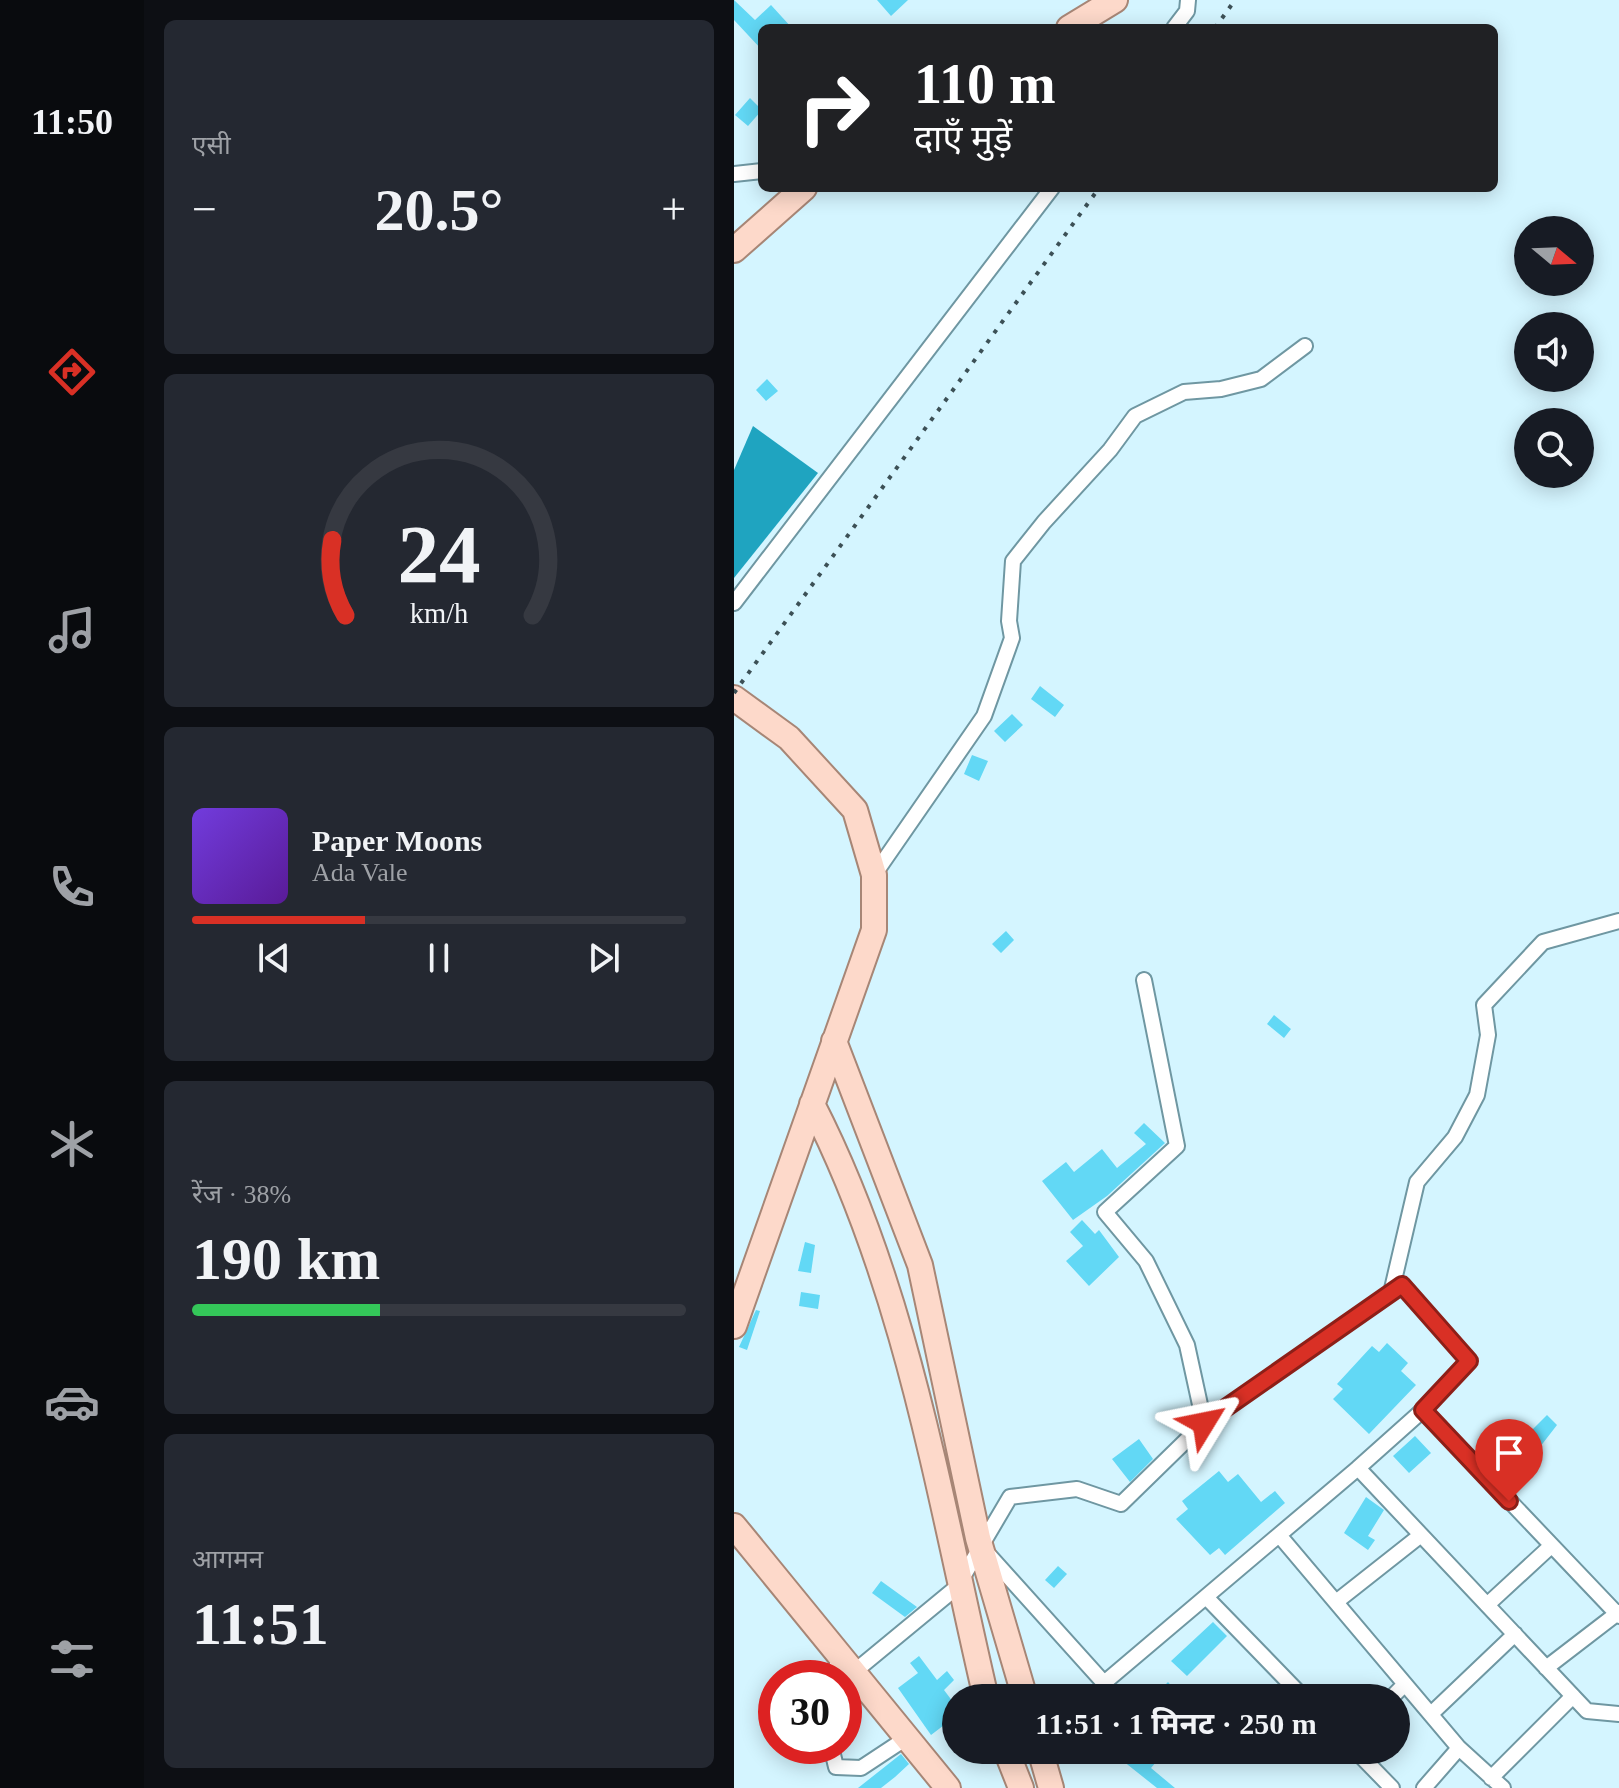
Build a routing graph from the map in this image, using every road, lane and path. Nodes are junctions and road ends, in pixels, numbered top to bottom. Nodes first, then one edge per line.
1 (1115, 0) edge
2 (1188, 0) edge
3 (1076, 24) edge
4 (1177, 24) edge
5 (758, 171) edge
6 (734, 174) edge
7 (799, 192) edge
8 (1049, 192) edge
9 (734, 250) edge
10 (1305, 346) dead end
11 (734, 603) edge
12 (734, 698) edge
13 (874, 875) junction
14 (1619, 921) edge
15 (1144, 980) dead end
16 (834, 1041) junction
17 (812, 1104) junction
18 (1391, 1293) junction
19 (734, 1326) edge
20 (1423, 1410) junction
21 (1204, 1423) junction
22 (1358, 1468) junction
23 (734, 1526) edge
24 (1279, 1535) junction
25 (1421, 1535) junction
26 (1551, 1546) junction
27 (981, 1547) junction
28 (959, 1583) junction
29 (1206, 1597) junction
30 (1336, 1602) junction
31 (1487, 1605) junction
32 (1618, 1614) edge
33 (1515, 1634) junction
34 (836, 1660) edge
35 (853, 1660) edge
36 (1546, 1668) junction
37 (983, 1684) edge
38 (1021, 1684) edge
39 (1290, 1684) edge
40 (1405, 1684) edge
41 (862, 1689) edge
42 (1410, 1690) edge
43 (1573, 1696) junction
44 (1431, 1714) junction
45 (1619, 1714) edge
46 (908, 1737) junction
47 (1459, 1748) junction
48 (835, 1764) edge
49 (1012, 1764) edge
50 (1044, 1764) edge
51 (1369, 1764) edge
52 (1497, 1783) edge
53 (945, 1787) edge
54 (1021, 1788) edge
55 (1051, 1788) edge
56 (1392, 1788) edge
57 (1424, 1788) edge

1 - 3 main road
2 - 4 street
5 - 6 street
7 - 9 main road
8 - 11 street
10 - 13 street
12 - 13 main road
13 - 16 main road
14 - 18 street
15 - 21 street
16 - 17 main road
16 - 27 main road
17 - 19 main road
17 - 28 main road
18 - 20 street
18 - 21 street
20 - 22 street
20 - 26 street
21 - 27 street
22 - 24 street
22 - 25 street
23 - 34 main road
24 - 29 street
24 - 30 street
25 - 30 street
25 - 31 street
26 - 31 street
26 - 32 street
27 - 28 street
27 - 29 street
27 - 38 main road
28 - 35 street
28 - 37 main road
29 - 39 street
30 - 40 street
31 - 33 street
32 - 36 street
33 - 36 street
33 - 44 street
36 - 43 street
41 - 46 main road
42 - 44 street
43 - 45 street
43 - 52 street
44 - 47 street
46 - 48 street
46 - 53 main road
47 - 52 street
47 - 57 street
49 - 54 main road
50 - 55 main road
51 - 56 street

